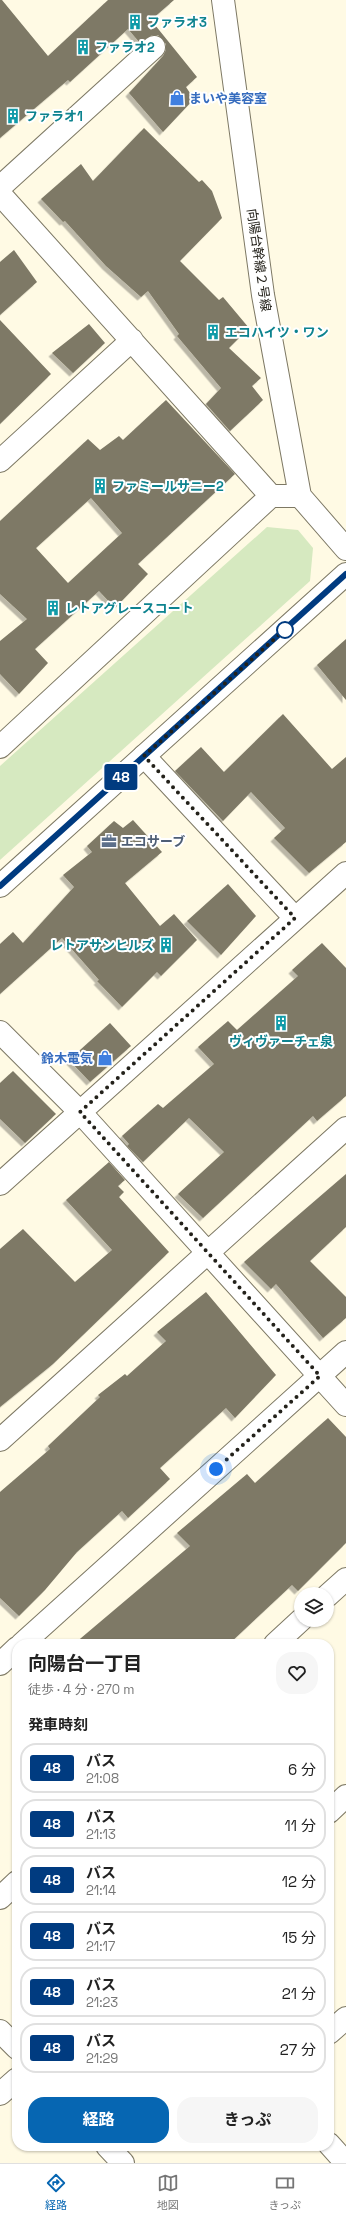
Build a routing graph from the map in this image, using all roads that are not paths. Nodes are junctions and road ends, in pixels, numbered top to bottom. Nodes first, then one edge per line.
1 (223, 0) edge
2 (154, 47) dead end
3 (0, 188) edge
4 (0, 194) edge
5 (132, 340) junction
6 (0, 461) edge
7 (271, 496) junction
8 (300, 496) junction
9 (346, 549) edge
10 (346, 574) edge
11 (0, 747) edge
12 (144, 756) junction
13 (346, 873) edge
14 (0, 886) edge
15 (295, 918) junction
16 (0, 1032) edge
17 (80, 1112) junction
18 (346, 1128) edge
19 (0, 1184) edge
20 (208, 1253) junction
21 (346, 1352) edge
22 (320, 1376) junction
23 (346, 1406) edge
24 (0, 1440) edge
25 (346, 1579) edge
26 (334, 1590) edge
27 (294, 1626) edge
28 (28, 1639) edge
29 (280, 1639) edge
30 (12, 1653) edge
31 (0, 1664) edge
32 (346, 1796) edge
33 (334, 1807) edge
34 (12, 1887) edge
35 (0, 1898) edge
36 (346, 2018) edge
37 (334, 2029) edge
38 (0, 2031) edge
39 (12, 2043) edge
40 (12, 2083) edge
41 (0, 2094) edge
42 (334, 2150) edge
43 (111, 2151) edge
44 (122, 2163) edge
45 (346, 2163) edge

1 - 8 street, 向陽台幹線２号線
2 - 3 street
4 - 5 street
5 - 6 street
5 - 7 street
7 - 8 street
7 - 11 street
8 - 9 street
10 - 12 street
12 - 14 street
12 - 15 street
13 - 15 street
15 - 17 street
16 - 17 street
17 - 19 street
17 - 20 street
18 - 20 street
20 - 22 street
20 - 24 street
21 - 22 street
22 - 23 street
22 - 28 street
25 - 26 street
27 - 29 street
30 - 31 street
32 - 33 street
34 - 35 street
36 - 37 street
38 - 39 street
40 - 41 street
42 - 45 street
43 - 44 street

